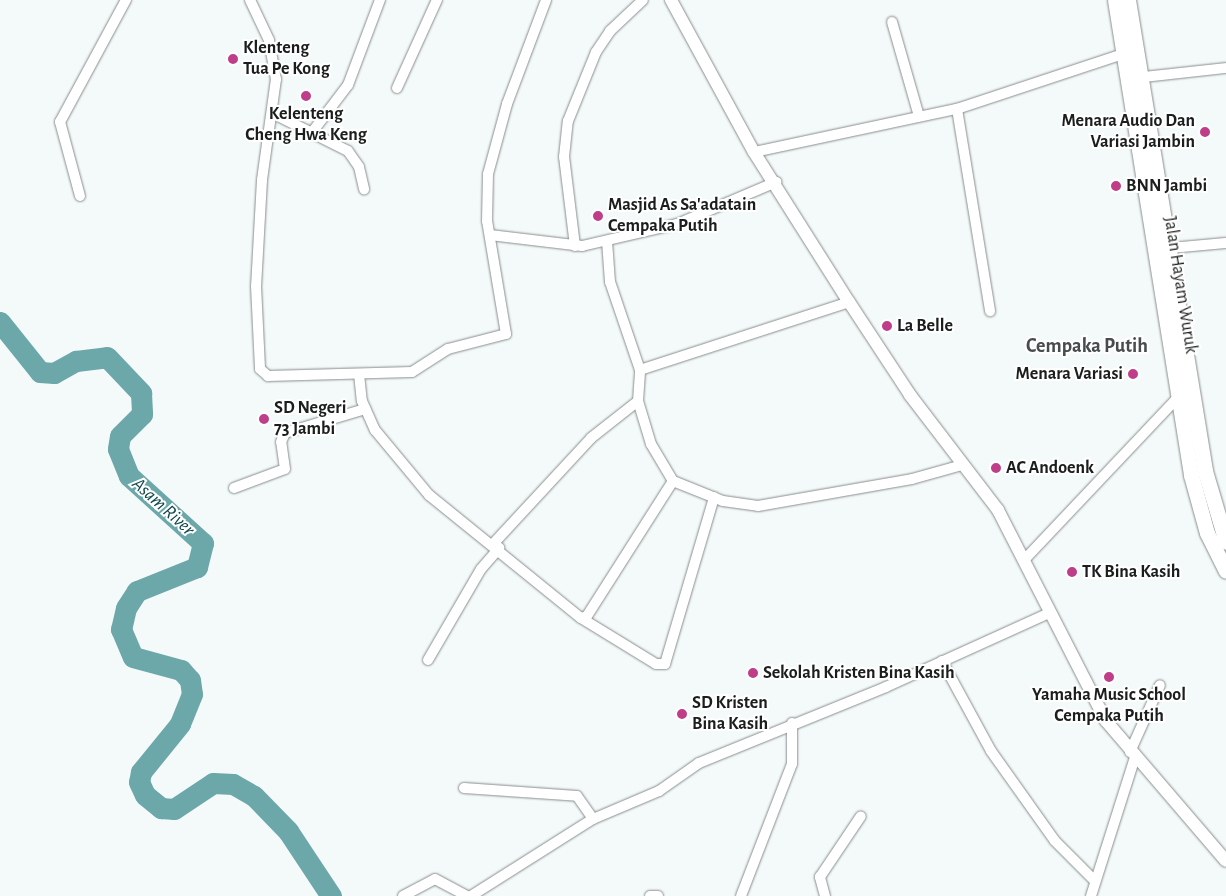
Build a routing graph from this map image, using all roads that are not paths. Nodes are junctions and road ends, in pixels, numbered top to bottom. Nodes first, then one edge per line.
1 (126, 0) edge
2 (250, 0) edge
3 (380, 0) edge
4 (437, 0) edge
5 (546, 0) edge
6 (643, 0) edge
7 (671, 0) edge
8 (1115, 0) edge
9 (1128, 0) edge
10 (892, 22) dead end
11 (1131, 52) junction
12 (1226, 68) edge
13 (1135, 79) junction
14 (397, 88) dead end
15 (957, 109) junction
16 (272, 113) junction
17 (919, 116) junction
18 (310, 135) junction
19 (754, 152) junction
20 (776, 182) junction
21 (364, 189) dead end
22 (80, 196) dead end
23 (490, 235) junction
24 (607, 241) junction
25 (1226, 243) edge
26 (575, 246) junction
27 (1170, 248) junction
28 (848, 302) junction
29 (990, 311) dead end
30 (640, 370) junction
31 (359, 374) junction
32 (1178, 396) junction
33 (638, 401) junction
34 (365, 409) junction
35 (962, 465) junction
36 (673, 481) junction
37 (234, 488) dead end
38 (714, 497) junction
39 (1226, 542) edge
40 (496, 546) junction
41 (1026, 558) junction
42 (1226, 571) edge
43 (1049, 613) junction
44 (581, 618) junction
45 (428, 660) dead end
46 (942, 661) junction
47 (1160, 684) dead end
48 (792, 724) junction
49 (1133, 754) junction
50 (464, 788) dead end
51 (861, 816) dead end
52 (593, 819) junction
53 (1226, 862) edge
54 (1094, 880) junction
55 (403, 896) edge
56 (469, 896) edge
57 (650, 896) edge
58 (658, 896) edge
59 (741, 896) edge
60 (825, 896) edge
61 (1091, 896) edge

1 - 22 street
2 - 16 street
3 - 18 street
4 - 14 street
5 - 23 street
6 - 26 street
7 - 19 street
8 - 11 main road, Jalan Hayam Wuruk
9 - 11 main road, Jalan Hayam Wuruk
10 - 17 street
11 - 13 main road, Jalan Hayam Wuruk
11 - 15 street
12 - 13 street
13 - 27 main road, Jalan Hayam Wuruk
13 - 32 main road, Jalan Hayam Wuruk
15 - 17 street
15 - 29 street
16 - 18 street
16 - 31 street
17 - 19 street
18 - 21 street
19 - 20 street
20 - 24 street
20 - 28 street
23 - 26 street
23 - 31 street
24 - 26 street
24 - 30 street
25 - 27 street
27 - 39 main road, Jalan Hayam Wuruk
28 - 30 street
28 - 35 street
30 - 33 street
31 - 34 street
32 - 41 street
32 - 42 main road, Jalan Hayam Wuruk
33 - 36 street
33 - 40 street
34 - 37 street
34 - 40 street
35 - 38 street
35 - 41 street
36 - 38 street
36 - 44 street
38 - 44 street
40 - 44 street
40 - 45 street
41 - 43 street
43 - 46 street
43 - 49 street
46 - 48 street
46 - 54 street
47 - 49 street
48 - 52 street
48 - 59 street
49 - 53 street
49 - 54 street
50 - 52 street
51 - 60 street
52 - 56 street
54 - 61 street
55 - 56 street
57 - 58 street

